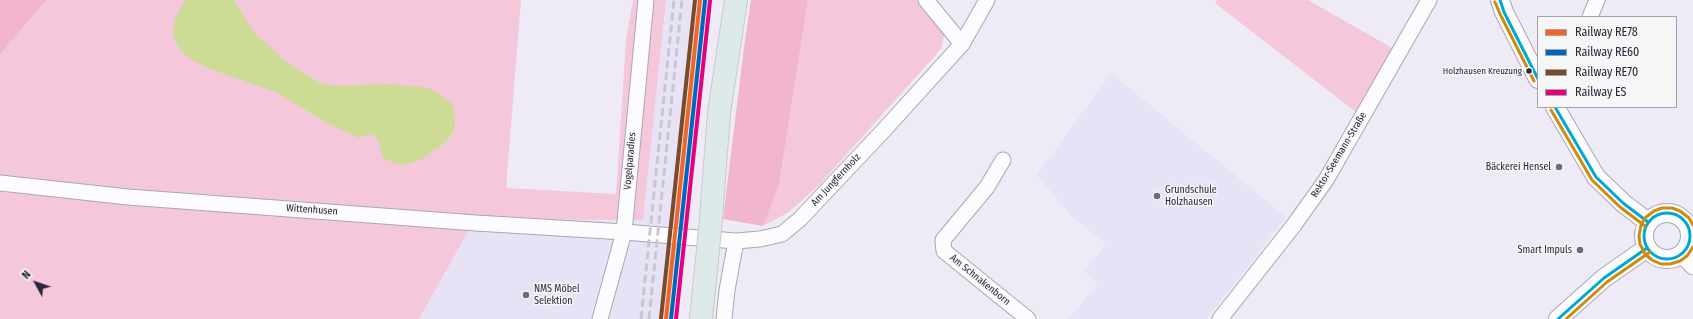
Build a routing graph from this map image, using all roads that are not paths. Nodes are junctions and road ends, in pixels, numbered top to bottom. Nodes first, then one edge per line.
1 (646, 0) edge
2 (736, 0) edge
3 (926, 0) edge
4 (987, 0) edge
5 (1429, 0) edge
6 (1500, 0) edge
7 (1597, 0) edge
8 (1590, 16) edge
9 (962, 44) junction
10 (1537, 76) edge
11 (1556, 108) edge
12 (1003, 160) dead end
13 (0, 183) edge
14 (1690, 221) edge
15 (1648, 222) junction
16 (624, 232) junction
17 (736, 241) junction
18 (1647, 248) junction
19 (1687, 261) edge
20 (600, 319) edge
21 (701, 319) edge
22 (724, 319) edge
23 (1028, 319) edge
24 (1220, 319) edge
25 (1558, 319) edge

1 - 16 street, Vogelparadies
2 - 21 main road, bridge
3 - 9 street
4 - 9 street, Am Jungfernholz
5 - 24 street, Rektor-Seemann-Straße
6 - 10 street
7 - 8 street
9 - 17 street, Am Jungfernholz
11 - 15 street
12 - 23 street, Am Schnakenborn
13 - 16 street, Wittenhusen
14 - 15 street
14 - 19 street
15 - 18 street
16 - 17 street, Am Jungfernholz
16 - 20 street, Vogelparadies
17 - 22 street
18 - 19 street
18 - 25 street

